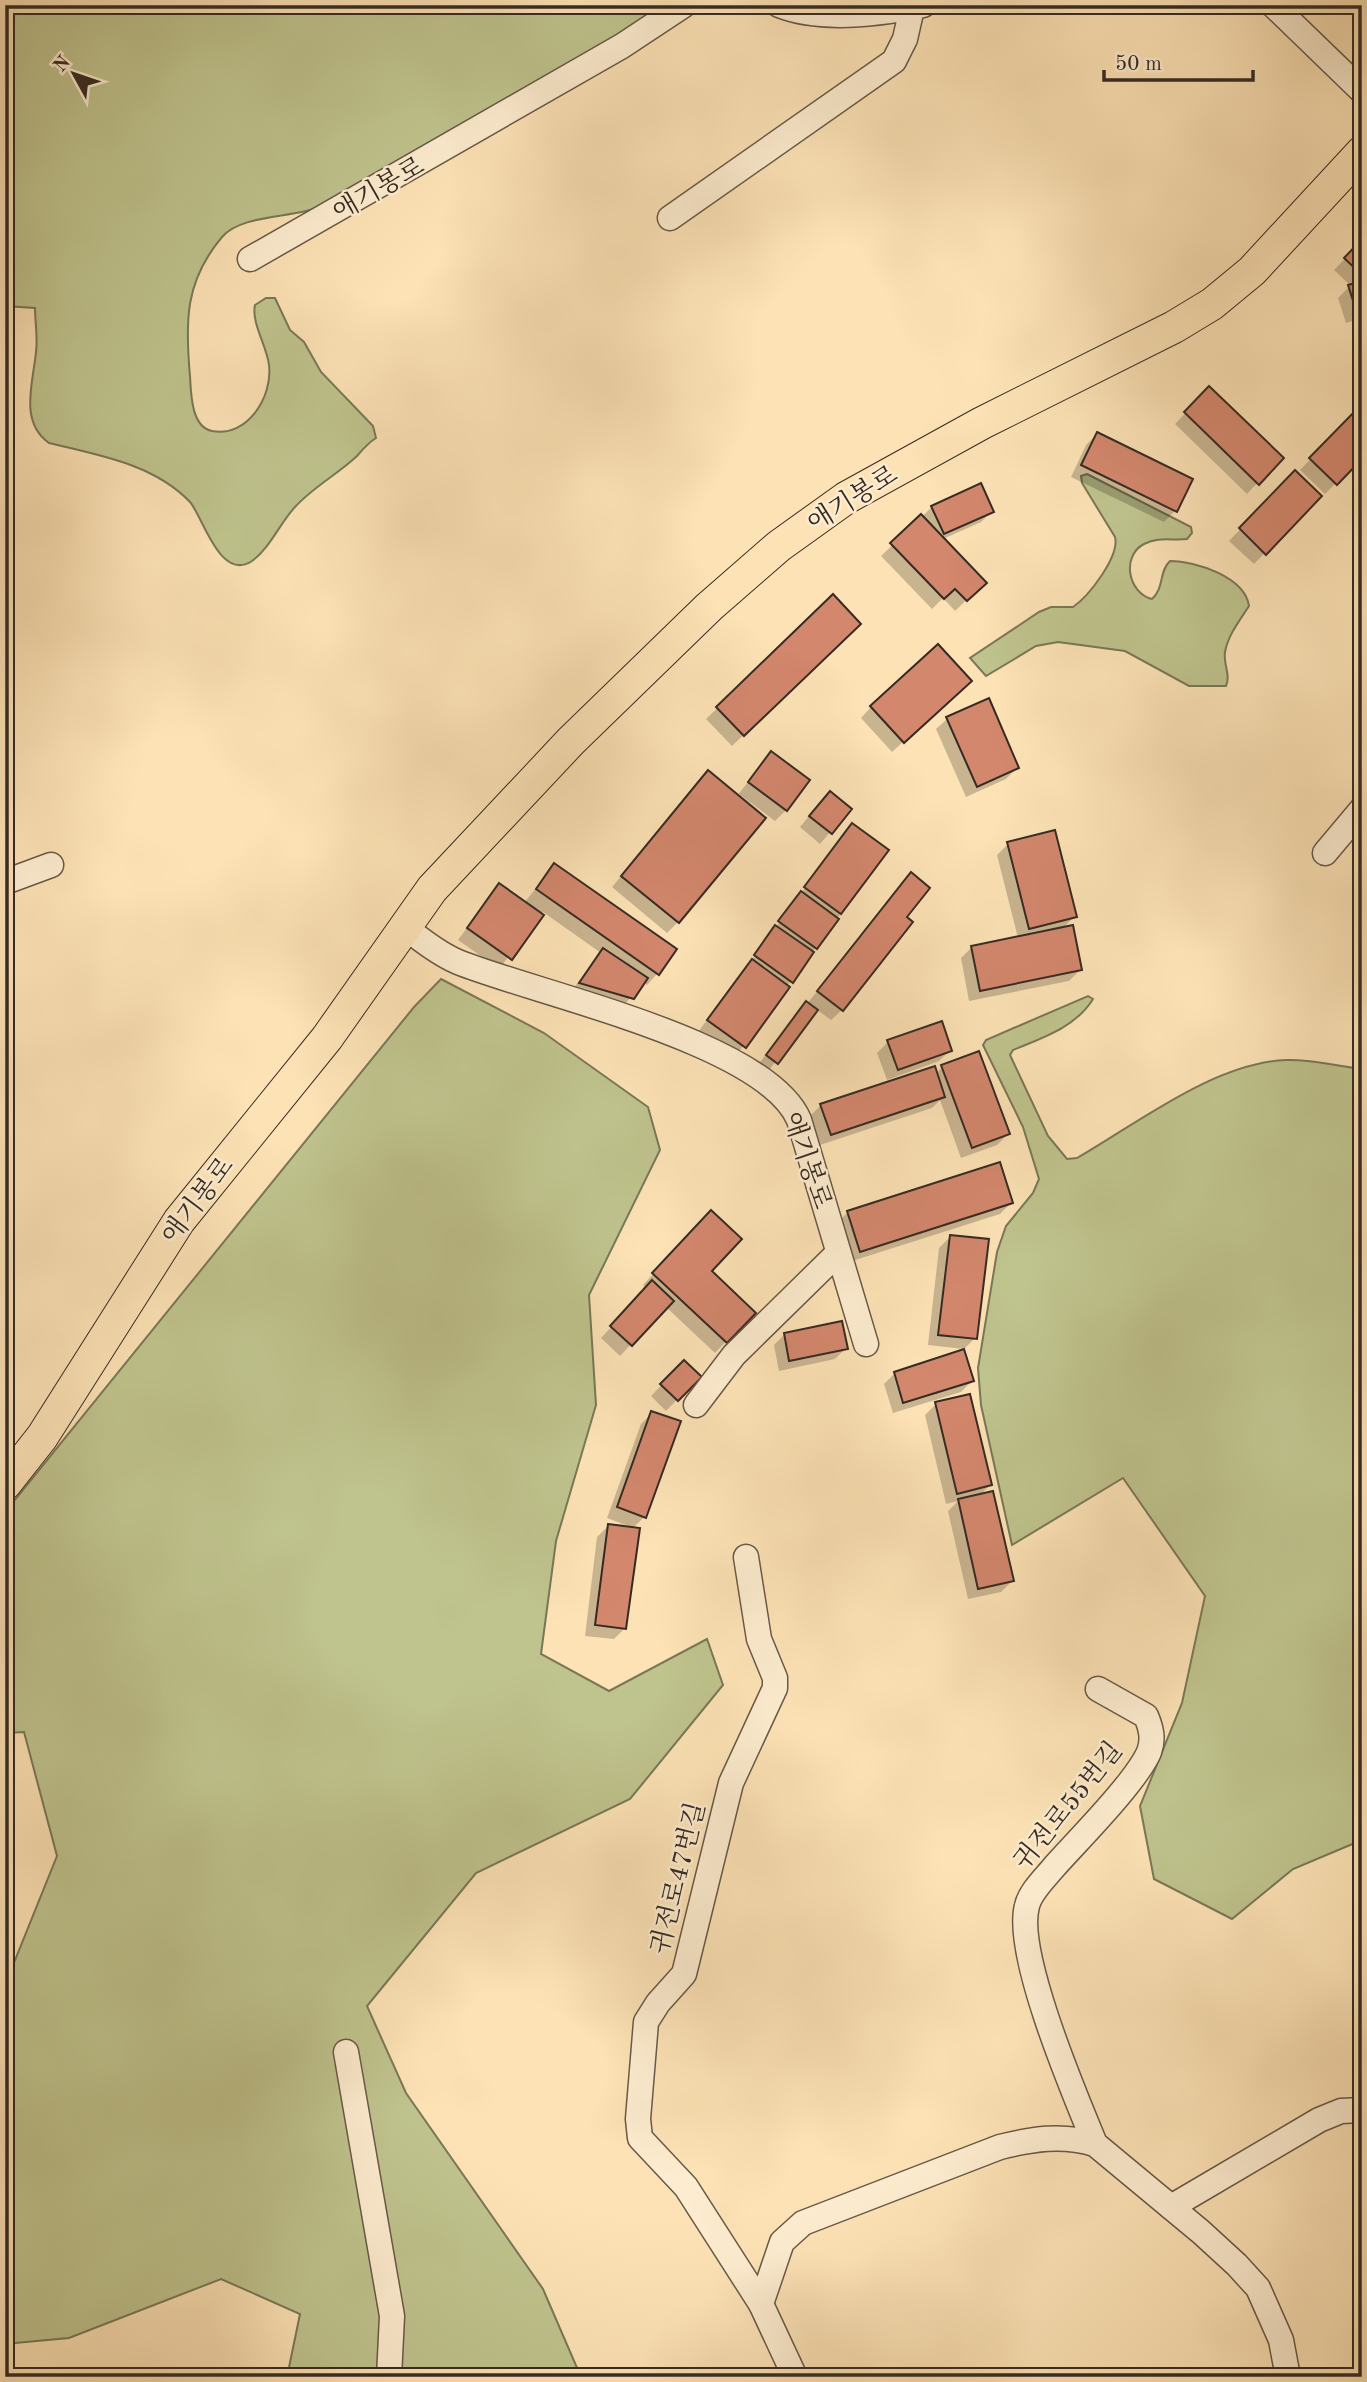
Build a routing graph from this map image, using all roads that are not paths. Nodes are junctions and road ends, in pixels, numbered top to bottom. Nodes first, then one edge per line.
1 (684, 5) edge
2 (779, 5) edge
3 (1273, 5) edge
4 (918, 6) edge
5 (1362, 91) edge
6 (1362, 152) edge
7 (670, 218) dead end
8 (250, 259) dead end
9 (1362, 808) edge
10 (1325, 853) dead end
11 (51, 865) dead end
12 (5, 882) edge
13 (405, 927) junction
14 (838, 1253) junction
15 (866, 1344) dead end
16 (696, 1405) dead end
17 (5, 1484) edge
18 (746, 1557) dead end
19 (1098, 1689) dead end
20 (346, 2052) dead end
21 (1362, 2110) edge
22 (1094, 2144) junction
23 (1171, 2207) junction
24 (761, 2304) junction
25 (389, 2377) edge
26 (795, 2377) edge
27 (1288, 2377) edge

1 - 8 lane, 애기봉로
2 - 4 lane
3 - 5 lane
4 - 7 lane
6 - 13 main road, 애기봉로
9 - 10 lane
11 - 12 lane
13 - 14 lane, 애기봉로
13 - 17 main road, 애기봉로
14 - 15 lane, 애기봉로
14 - 16 lane
18 - 24 lane, 귀전로47번길
19 - 22 lane, 귀전로55번길
20 - 25 lane
21 - 23 lane
22 - 23 lane
22 - 24 lane
23 - 27 lane
24 - 26 lane, 귀전로47번길

